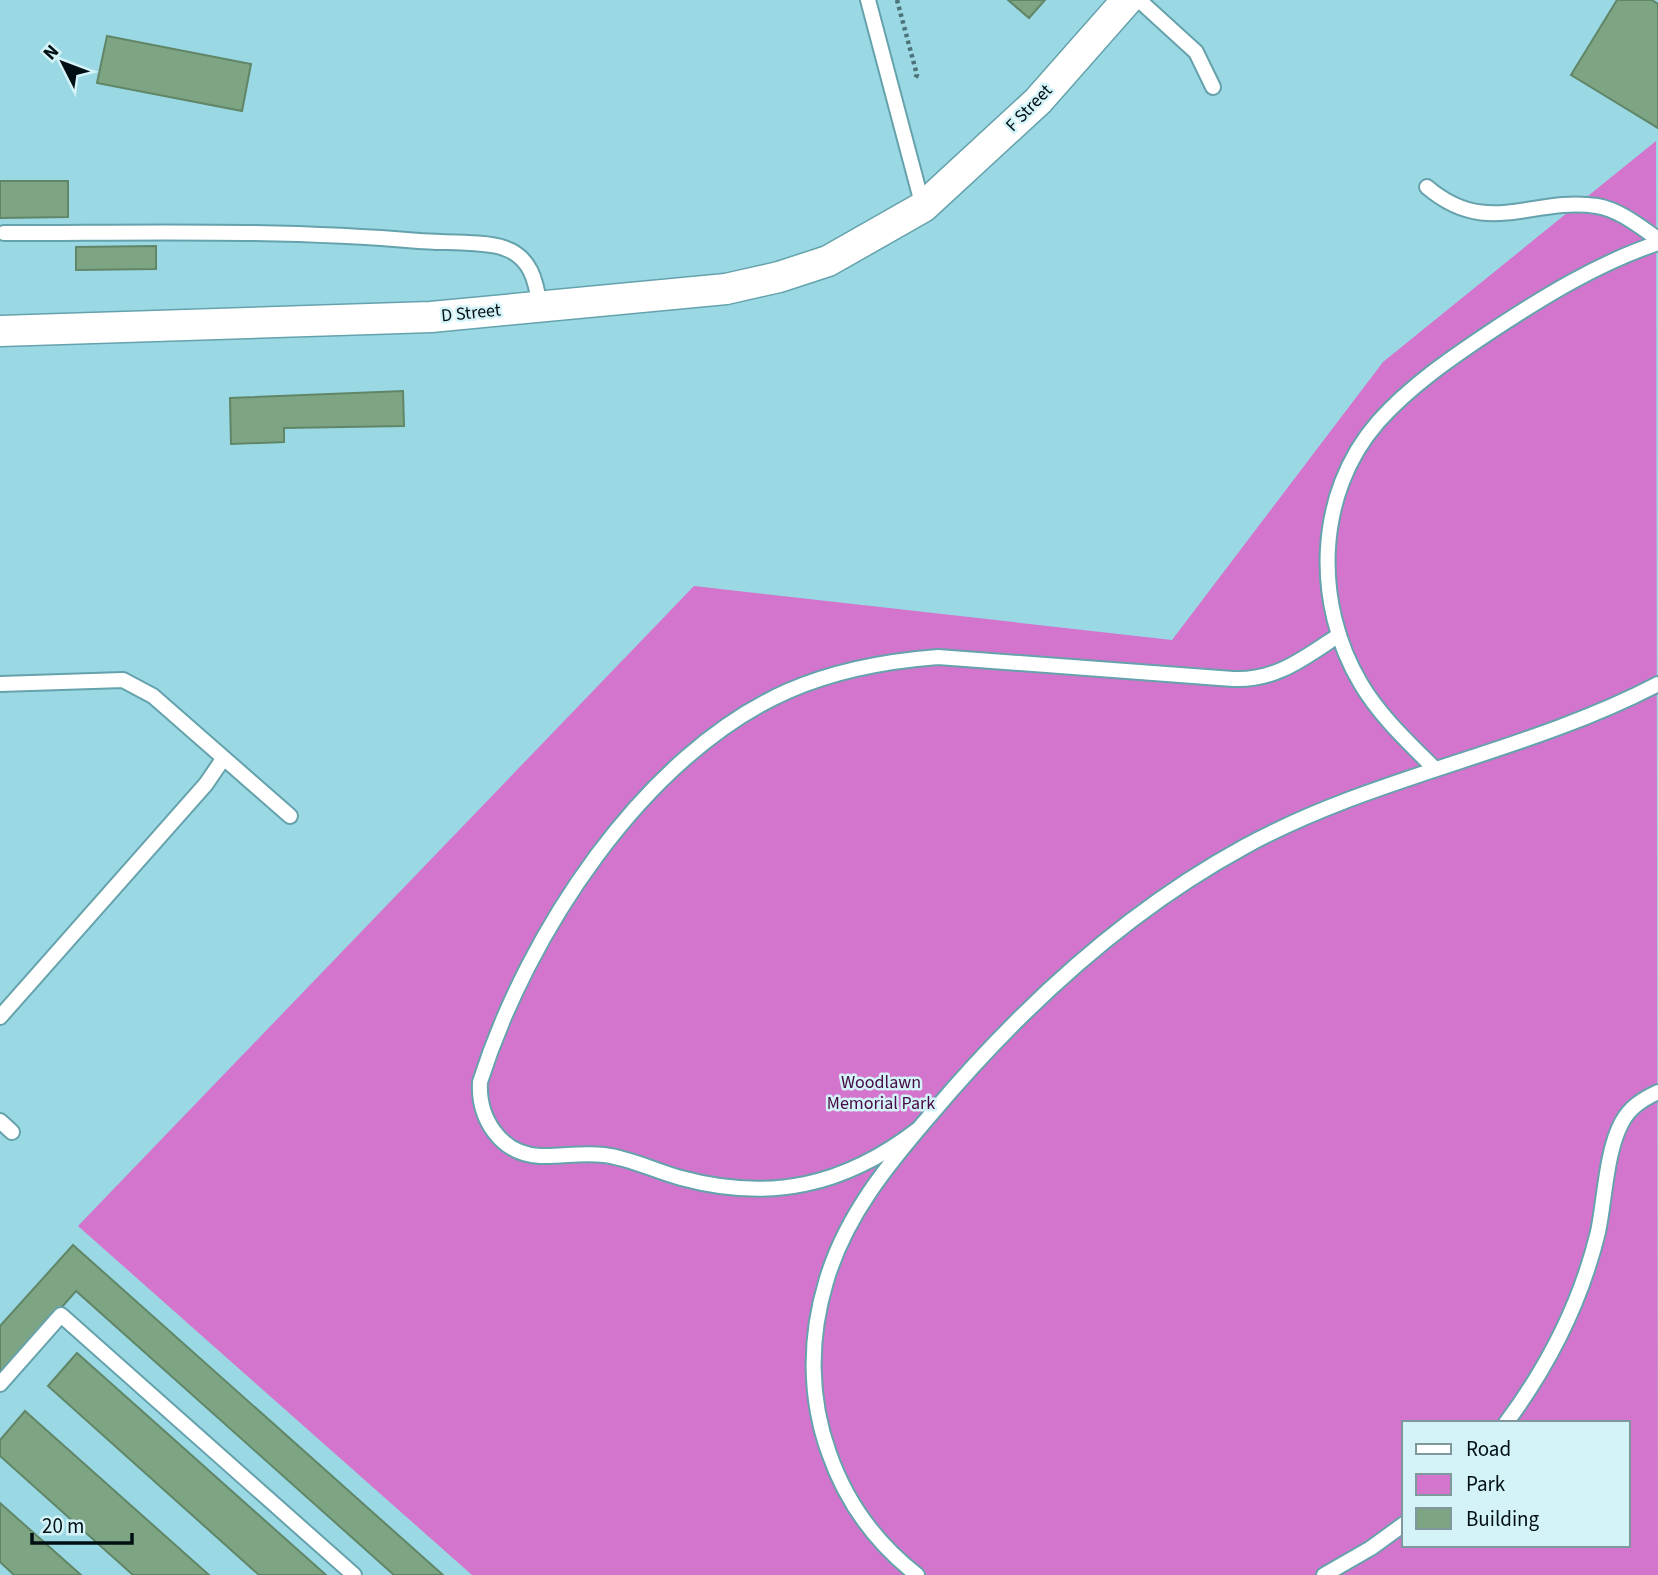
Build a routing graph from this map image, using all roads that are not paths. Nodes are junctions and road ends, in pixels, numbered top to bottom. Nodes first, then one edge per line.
1 (868, 0) edge
2 (1123, 2) edge
3 (1213, 87) dead end
4 (1427, 187) dead end
5 (923, 207) junction
6 (4, 233) dead end
7 (1658, 241) edge
8 (540, 307) junction
9 (0, 331) edge
10 (1339, 635) junction
11 (0, 684) edge
12 (1658, 684) edge
13 (223, 759) junction
14 (1434, 768) junction
15 (290, 816) dead end
16 (0, 1017) edge
17 (1658, 1092) edge
18 (0, 1121) edge
19 (917, 1130) junction
20 (12, 1132) dead end
21 (0, 1384) edge
22 (1507, 1421) edge
23 (1402, 1525) edge
24 (354, 1575) edge
25 (917, 1575) edge
26 (1324, 1575) edge

1 - 5 lane
2 - 3 lane
2 - 5 street, F Street
4 - 7 lane
5 - 8 street, D Street
6 - 8 lane
7 - 10 lane
8 - 9 street, D Street
10 - 14 lane
10 - 19 lane
11 - 13 lane
12 - 14 lane
13 - 15 lane
13 - 16 lane
14 - 19 lane
17 - 22 lane
18 - 20 lane
19 - 25 lane
21 - 24 lane
23 - 26 lane

